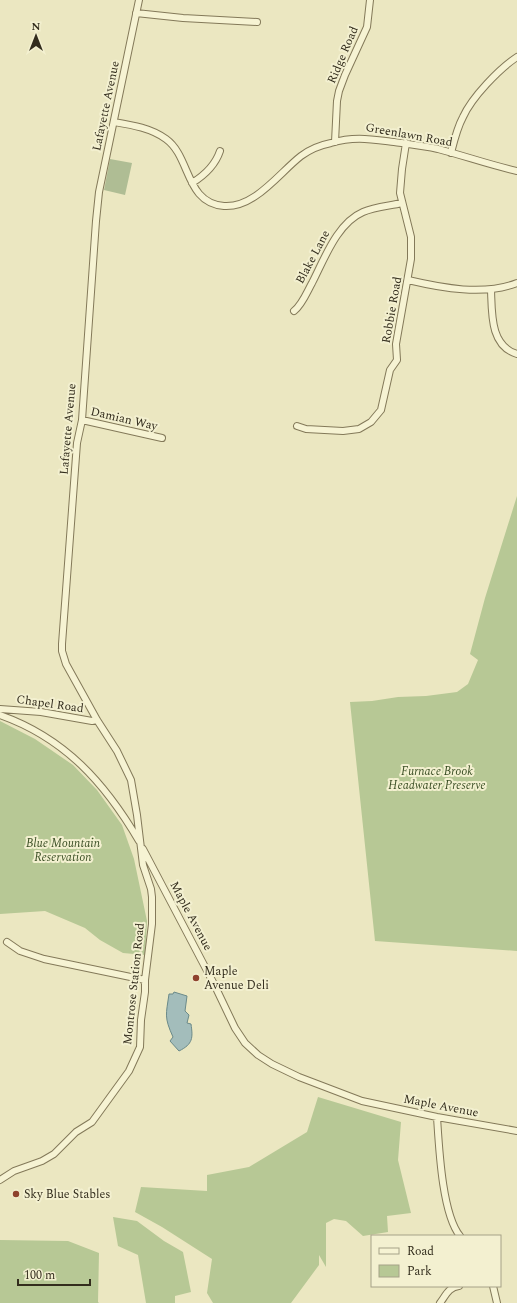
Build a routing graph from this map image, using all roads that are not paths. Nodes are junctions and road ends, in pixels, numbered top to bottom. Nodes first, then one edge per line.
1 (139, 0) edge
2 (370, 0) edge
3 (136, 13) junction
4 (257, 22) dead end
5 (517, 57) edge
6 (114, 122) junction
7 (335, 142) junction
8 (406, 144) junction
9 (220, 151) dead end
10 (451, 153) junction
11 (517, 171) edge
12 (192, 183) junction
13 (402, 203) junction
14 (408, 280) junction
15 (517, 283) edge
16 (491, 290) junction
17 (294, 311) dead end
18 (517, 354) edge
19 (82, 420) junction
20 (297, 426) dead end
21 (162, 438) dead end
22 (0, 709) edge
23 (0, 715) edge
24 (98, 720) junction
25 (141, 845) junction
26 (7, 942) dead end
27 (145, 980) junction
28 (437, 1118) junction
29 (517, 1131) edge
30 (0, 1180) edge
31 (459, 1235) edge
32 (454, 1287) edge
33 (493, 1287) edge
34 (440, 1303) edge
35 (497, 1303) edge

1 - 3 street, Lafayette Avenue
2 - 7 street, Ridge Road
3 - 4 street
3 - 6 street, Lafayette Avenue
5 - 10 street
6 - 12 street, Greenlawn Road
6 - 19 street, Lafayette Avenue
7 - 8 street, Greenlawn Road
7 - 12 street, Greenlawn Road
8 - 10 street, Greenlawn Road
8 - 13 street, Robbie Road
9 - 12 street
10 - 11 street, Greenlawn Road
13 - 14 street, Robbie Road
13 - 17 street, Blake Lane
14 - 16 street
14 - 20 street, Robbie Road
15 - 16 street
16 - 18 street
19 - 21 street, Damian Way
19 - 24 street, Lafayette Avenue
22 - 24 street, Chapel Road
23 - 25 street, Maple Avenue
24 - 25 street, Lafayette Avenue
25 - 27 street, Montrose Station Road
25 - 28 street, Maple Avenue
26 - 27 street
27 - 30 street, Montrose Station Road
28 - 29 street, Maple Avenue
28 - 31 street
32 - 34 street
33 - 35 street

